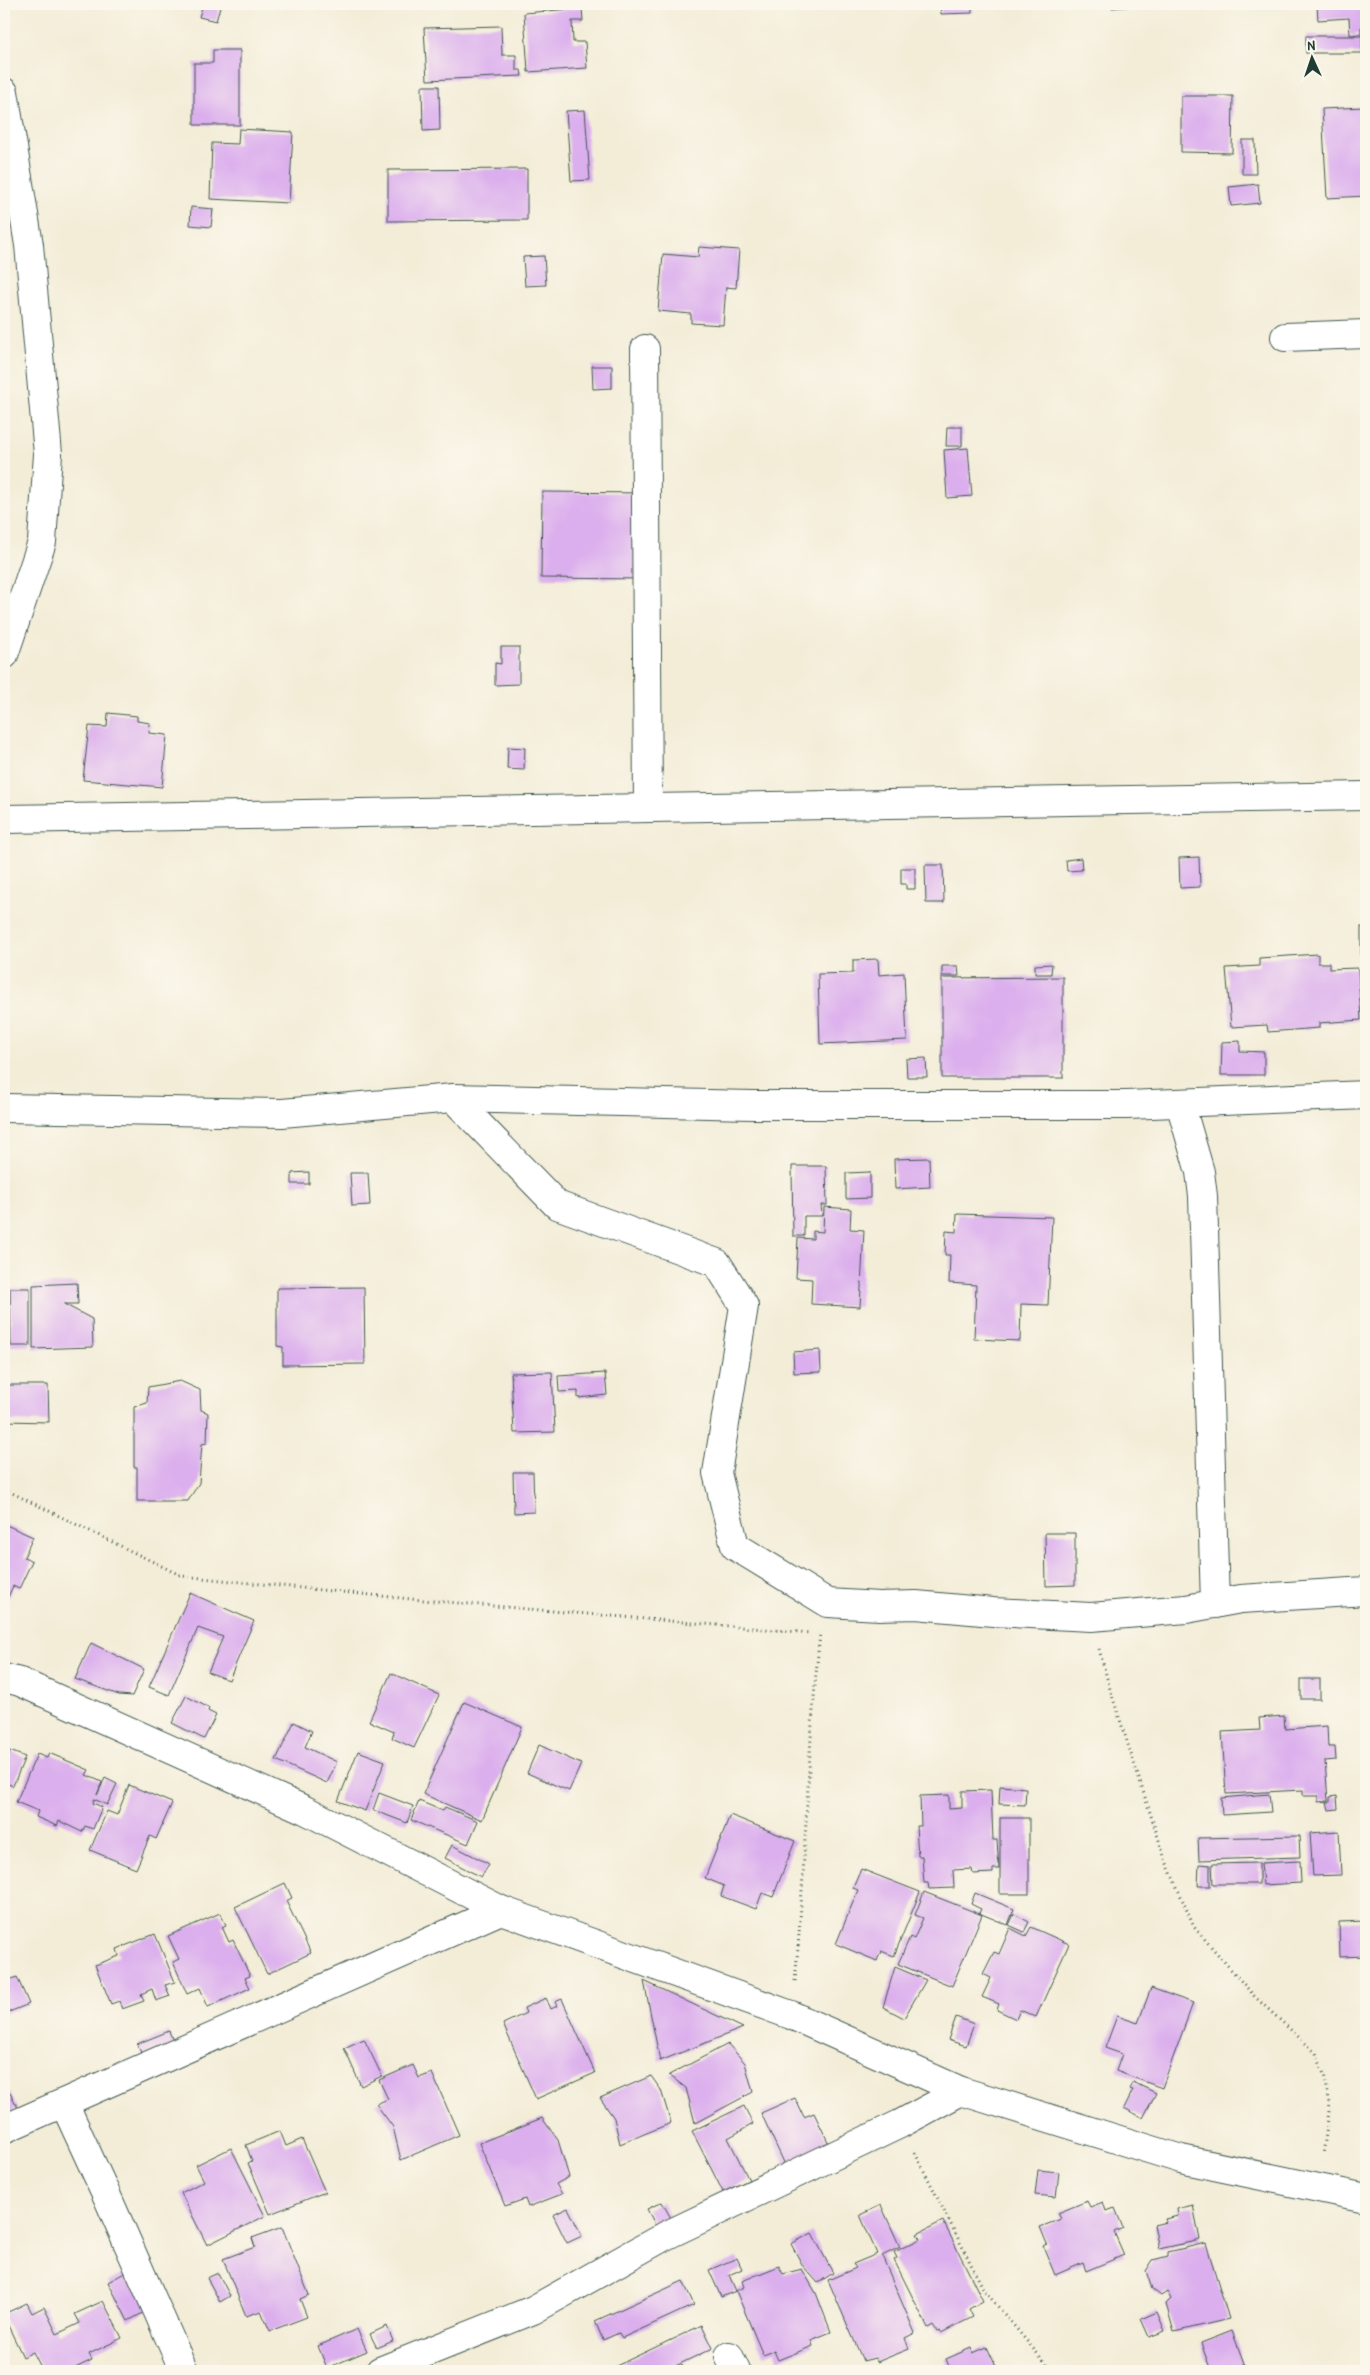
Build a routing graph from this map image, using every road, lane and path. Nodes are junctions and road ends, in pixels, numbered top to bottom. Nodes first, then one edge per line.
1 (4, 92) edge
2 (1366, 334) edge
3 (1285, 337) dead end
4 (645, 349) dead end
5 (4, 655) edge
6 (1366, 796) edge
7 (648, 808) junction
8 (4, 819) edge
9 (1366, 1095) edge
10 (453, 1098) junction
11 (1180, 1103) junction
12 (4, 1108) edge
13 (4, 1489) edge
14 (1366, 1591) edge
15 (1216, 1604) junction
16 (1091, 1617) junction
17 (4, 1678) edge
18 (501, 1910) junction
19 (791, 2015) junction
20 (961, 2091) junction
21 (64, 2103) junction
22 (900, 2124) junction
23 (4, 2130) edge
24 (1320, 2186) junction
25 (1366, 2198) edge
26 (184, 2371) edge
27 (380, 2371) edge
28 (1052, 2371) edge

1 - 5 street
2 - 3 street
4 - 7 street
6 - 7 street
7 - 8 street
9 - 11 street
10 - 11 street
10 - 12 street
10 - 16 street
11 - 15 street
13 - 19 path
14 - 15 street
15 - 16 street
16 - 24 path
17 - 18 street
18 - 19 street
18 - 21 street
19 - 20 street
20 - 22 street
20 - 24 street
21 - 23 street
21 - 26 street
22 - 27 street
22 - 28 path
24 - 25 street

